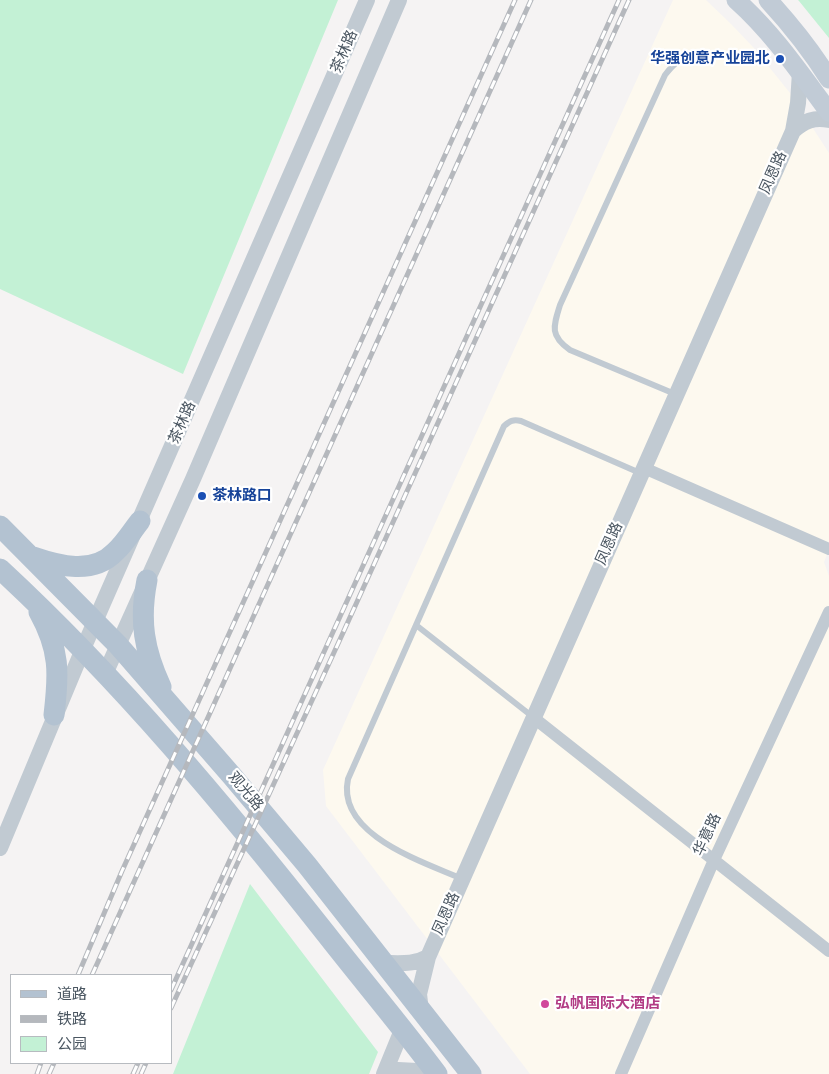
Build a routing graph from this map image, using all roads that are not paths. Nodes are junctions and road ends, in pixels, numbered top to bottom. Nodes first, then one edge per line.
1 (367, 0) edge
2 (399, 0) edge
3 (736, 0) edge
4 (768, 0) edge
5 (696, 61) dead end
6 (800, 72) junction
7 (829, 79) edge
8 (829, 112) edge
9 (829, 120) edge
10 (793, 131) junction
11 (676, 394) junction
12 (643, 471) junction
13 (140, 521) junction
14 (0, 526) edge
15 (829, 549) edge
16 (29, 555) junction
17 (0, 569) edge
18 (147, 580) junction
19 (30, 597) junction
20 (829, 612) edge
21 (96, 621) junction
22 (416, 625) junction
23 (118, 645) junction
24 (82, 649) junction
25 (105, 674) junction
26 (172, 708) junction
27 (54, 715) junction
28 (534, 718) junction
29 (0, 848) edge
30 (714, 860) junction
31 (462, 879) junction
32 (829, 951) edge
33 (428, 957) junction
34 (383, 962) junction
35 (421, 1011) junction
36 (402, 1030) junction
37 (436, 1073) edge
38 (384, 1074) edge
39 (388, 1074) edge
40 (471, 1074) edge
41 (621, 1074) edge

1 - 13 street, 茶林路
2 - 18 street, 茶林路
3 - 6 main road
4 - 7 main road
5 - 11 lane
6 - 8 main road
6 - 10 street, 凤恩路
9 - 10 street
10 - 11 street, 凤恩路
11 - 12 street, 凤恩路
12 - 15 street
12 - 22 lane
12 - 28 street, 凤恩路
13 - 16 main road
13 - 21 street, 茶林路
14 - 16 main road, 观光路
16 - 21 main road, 观光路
17 - 19 main road, 观光路
18 - 23 street, 茶林路
18 - 26 main road
19 - 24 main road, 观光路
19 - 27 main road
20 - 30 street, 华意路
21 - 23 main road, 观光路
21 - 24 street, 茶林路
22 - 28 lane
22 - 31 lane
23 - 25 street, 茶林路
23 - 26 main road, 观光路
24 - 25 main road, 观光路
24 - 27 street, 茶林路
25 - 36 main road, 观光路
26 - 34 main road, 观光路
27 - 29 street, 茶林路
28 - 30 street
28 - 31 street, 凤恩路
30 - 32 street
30 - 41 street, 华意路
31 - 33 street, 凤恩路
33 - 34 street
33 - 35 street, 凤恩路
34 - 35 main road, 观光路
35 - 40 main road, 观光路
36 - 37 main road, 观光路
36 - 38 street
37 - 39 street

